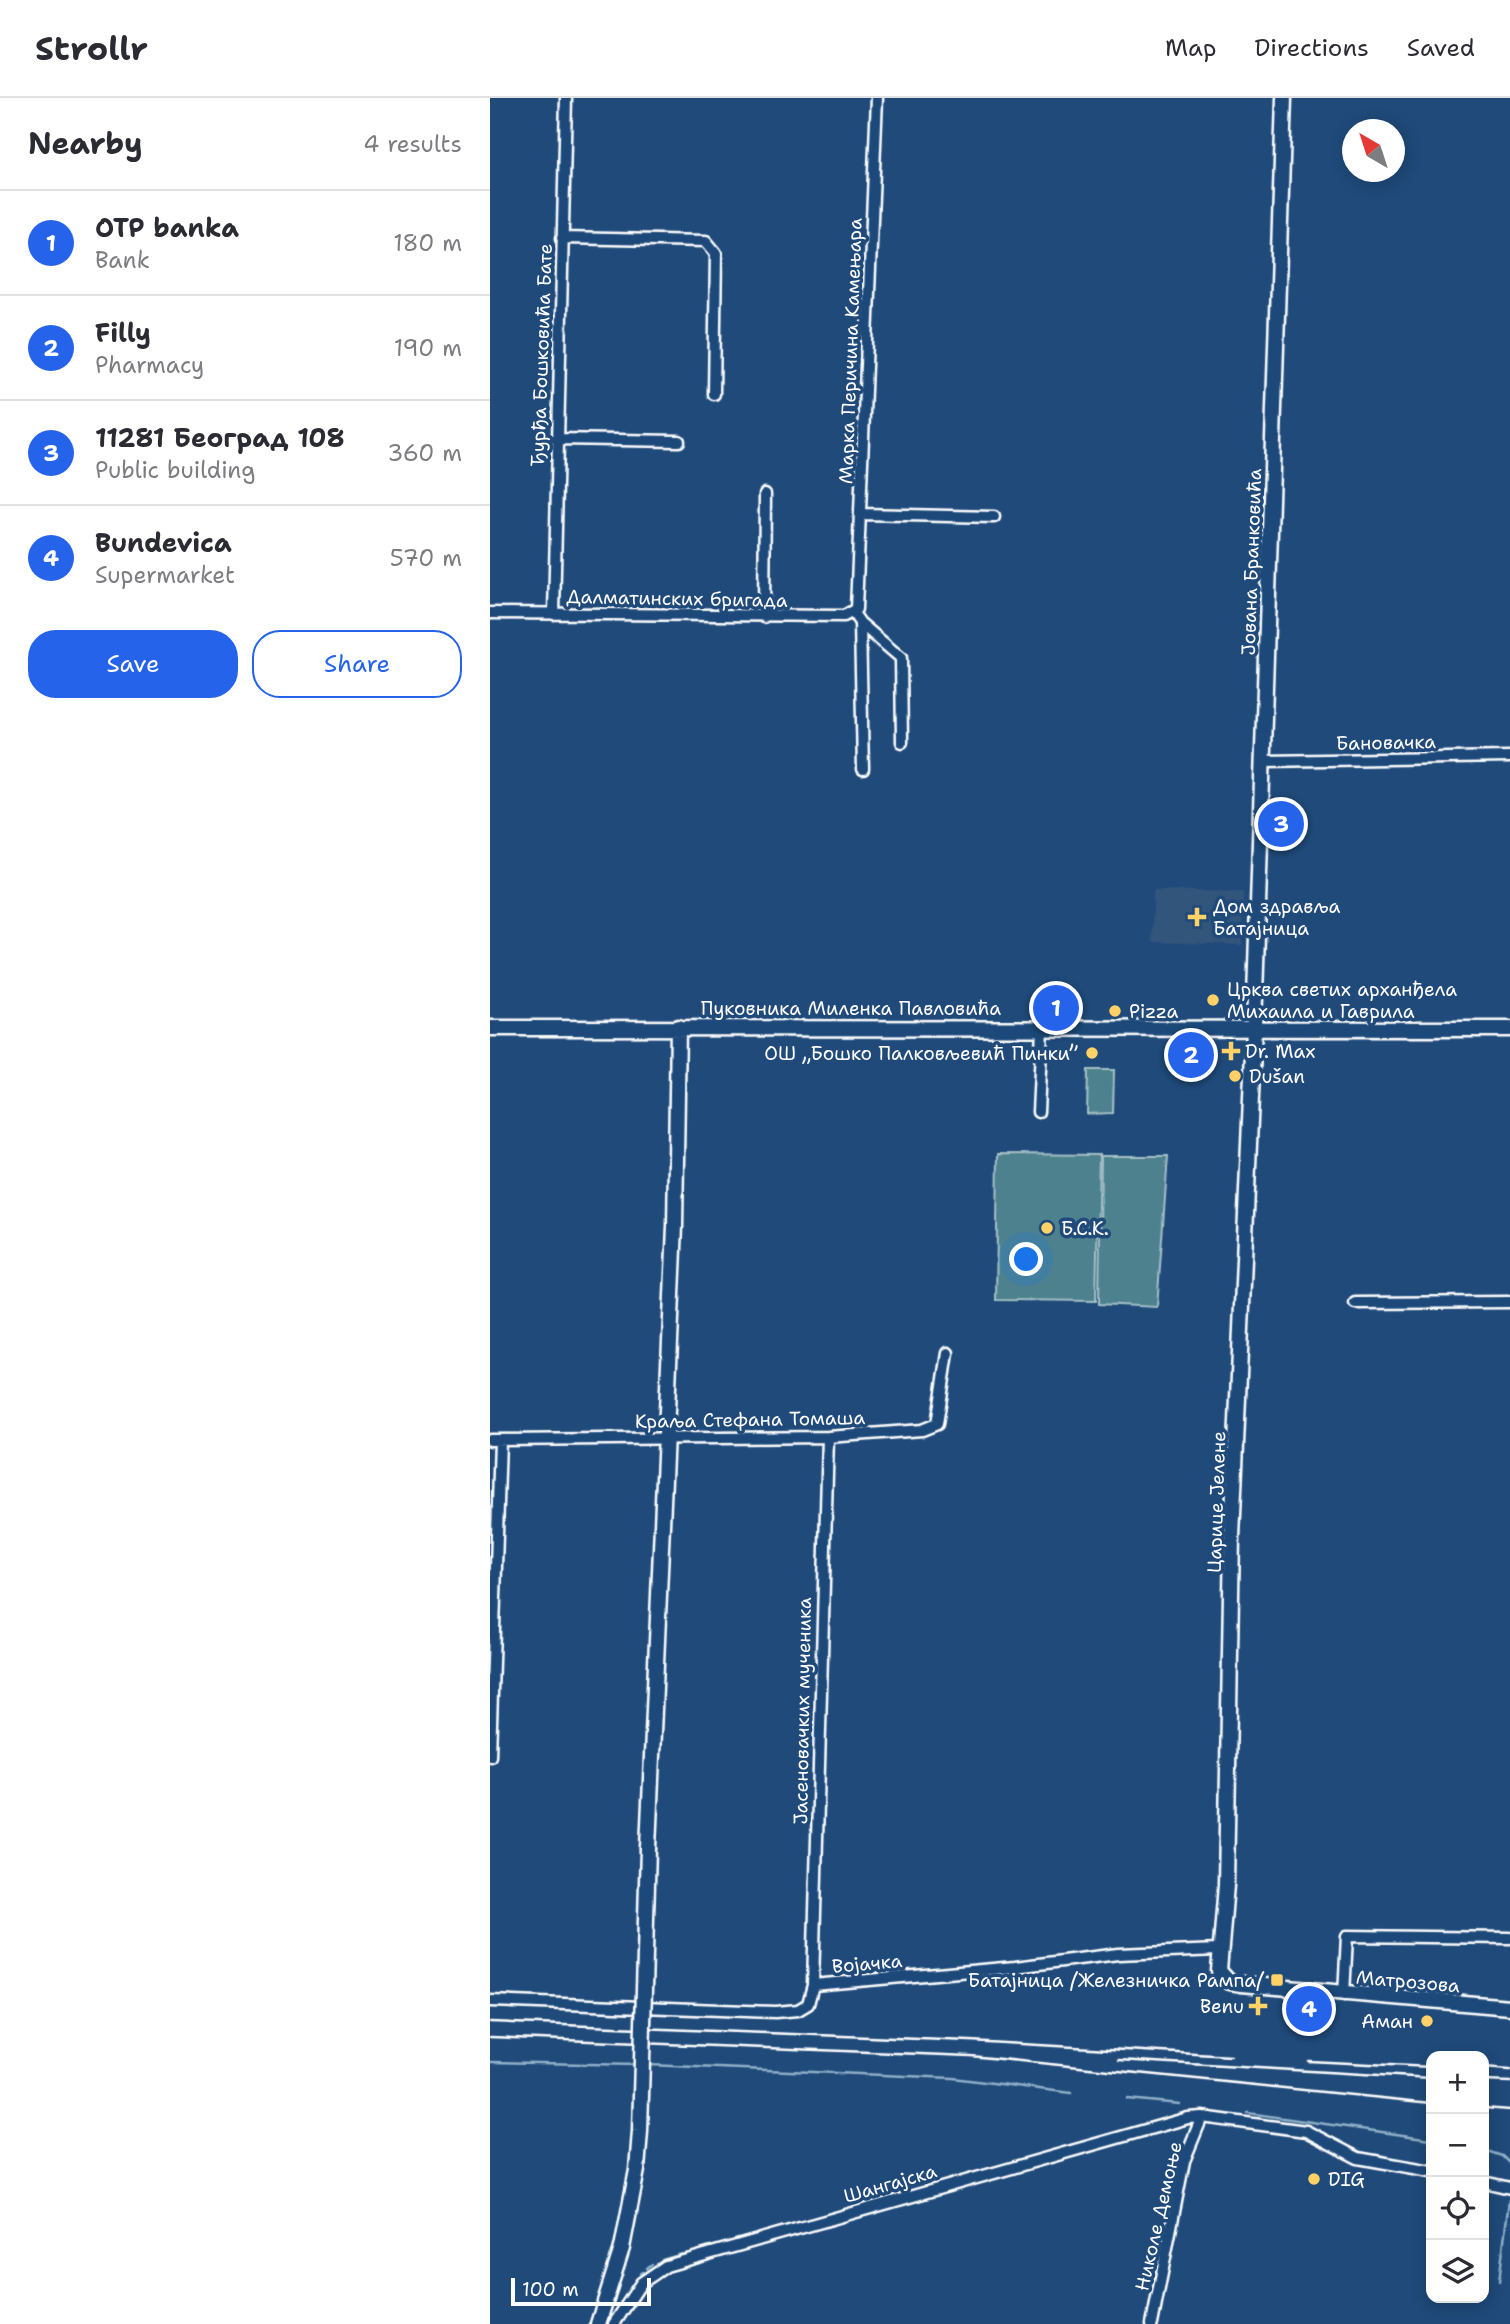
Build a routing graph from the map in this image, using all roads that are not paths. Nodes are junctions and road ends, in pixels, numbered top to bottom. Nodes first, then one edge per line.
1 (566, 98) edge
2 (877, 98) edge
3 (1284, 98) edge
4 (562, 238) junction
5 (714, 394) dead end
6 (556, 439) junction
7 (679, 441) dead end
8 (765, 494) dead end
9 (861, 514) junction
10 (994, 517) dead end
11 (856, 609) junction
12 (490, 613) edge
13 (554, 614) junction
14 (764, 617) junction
15 (860, 623) junction
16 (902, 742) dead end
17 (1510, 757) edge
18 (1264, 761) junction
19 (863, 769) dead end
20 (678, 1027) junction
21 (490, 1028) edge
22 (1042, 1028) junction
23 (1254, 1028) junction
24 (1510, 1029) edge
25 (1038, 1112) dead end
26 (1510, 1302) edge
27 (1355, 1303) dead end
28 (948, 1353) dead end
29 (828, 1437) junction
30 (667, 1439) junction
31 (495, 1440) edge
32 (490, 1756) edge
33 (1510, 1938) edge
34 (1219, 1950) junction
35 (1222, 1977) joint
36 (813, 1985) junction
37 (1344, 1995) junction
38 (490, 2001) edge
39 (1510, 2007) edge
40 (1202, 2117) junction
41 (1426, 2170) edge
42 (1489, 2183) edge
43 (1510, 2188) edge
44 (598, 2324) edge
45 (614, 2324) edge
46 (1152, 2324) edge

1 - 4 street, Ђурђа Бошковића Бате
2 - 9 street, Марка Перичина Камењара
3 - 18 main road, Јована Бранковића
4 - 5 street
4 - 6 street, Ђурђа Бошковића Бате
6 - 7 street
6 - 13 street, Ђурђа Бошковића Бате
8 - 14 street
9 - 10 street
9 - 11 street, Марка Перичина Камењара
11 - 14 street, Далматинских бригада
11 - 15 street
12 - 13 street, Далматинских бригада
13 - 14 street, Далматинских бригада
15 - 16 street
15 - 19 street
17 - 18 street, Бановачка
18 - 23 main road, Јована Бранковића
20 - 21 main road, Пуковника Миленка Павловића
20 - 22 main road, Пуковника Миленка Павловића
20 - 30 main road
22 - 23 main road, Пуковника Миленка Павловића
22 - 25 street
23 - 24 main road, Пуковника Миленка Павловића
23 - 34 main road, Царице Јелене
26 - 27 street
28 - 29 street, Краља Стефана Томаша
29 - 30 street, Краља Стефана Томаша
29 - 36 street, Јасеновачких мученика
30 - 31 street, Краља Стефана Томаша
30 - 44 main road, bridge
31 - 32 street
33 - 37 street
34 - 35 main road, Царице Јелене
34 - 36 street, Војачка
35 - 37 main road, Матрозова
36 - 38 street, Војачка
37 - 39 main road, Матрозова
40 - 41 street
40 - 45 street, Шангајска
40 - 46 street, Николе Демоње
42 - 43 street

